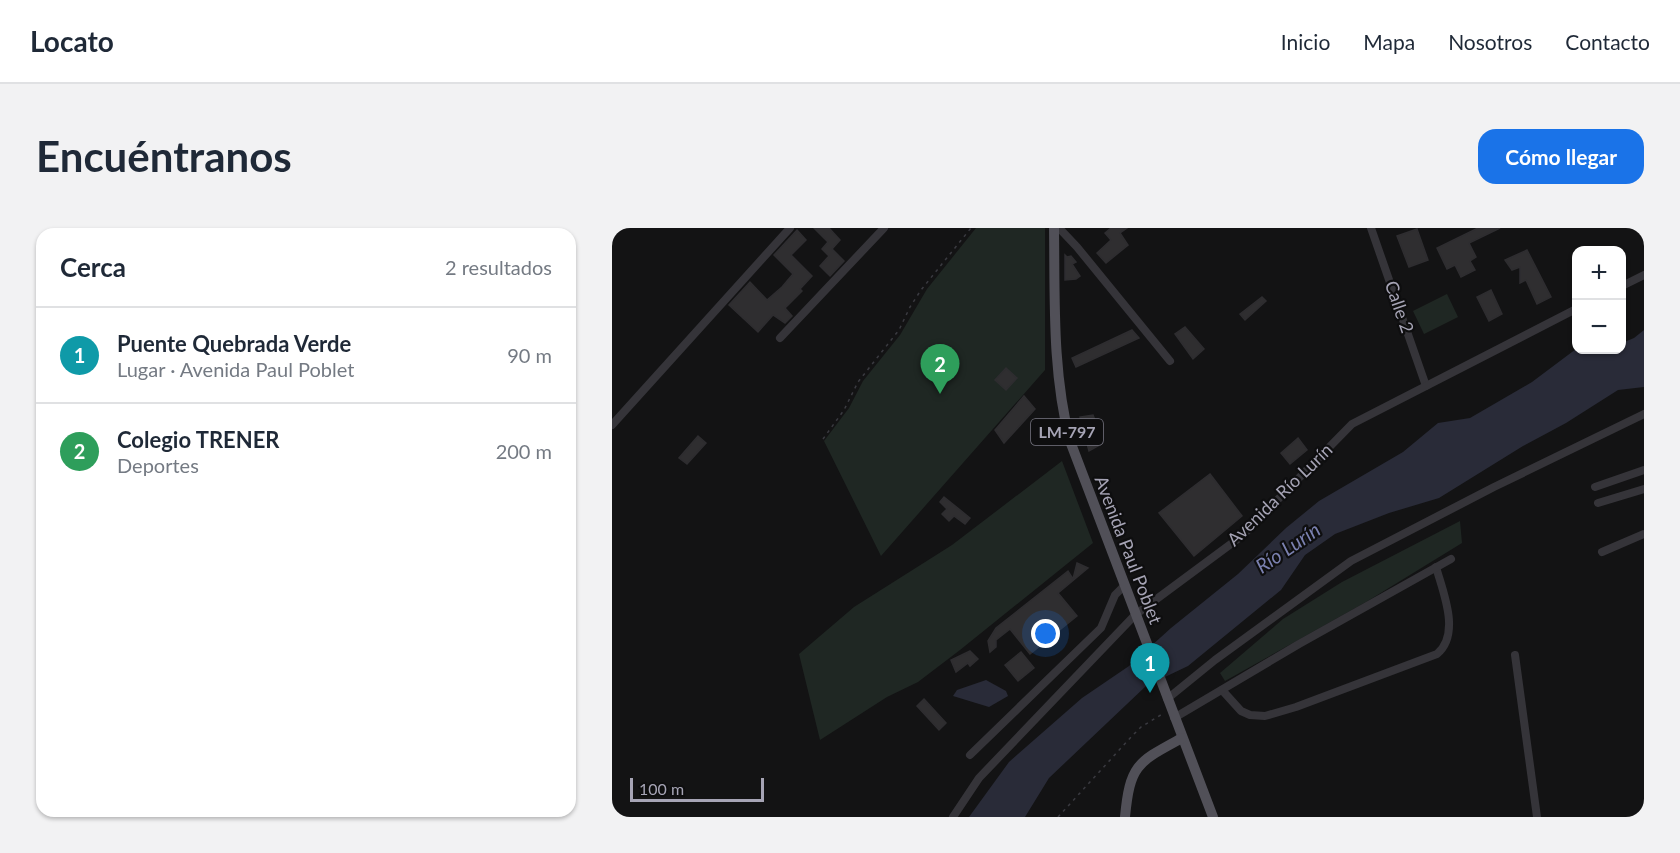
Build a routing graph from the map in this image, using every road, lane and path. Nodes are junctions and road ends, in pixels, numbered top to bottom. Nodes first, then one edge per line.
1 (790, 228) edge
2 (884, 228) edge
3 (971, 228) edge
4 (1054, 228) edge
5 (1059, 228) edge
6 (1371, 228) edge
7 (1644, 275) edge
8 (1626, 284) edge
9 (1572, 311) edge
10 (780, 338) dead end
11 (1170, 361) dead end
12 (1426, 386) junction
13 (1644, 414) edge
14 (612, 425) edge
15 (823, 439) dead end
16 (1644, 470) edge
17 (1595, 487) dead end
18 (1644, 489) edge
19 (1598, 503) dead end
20 (1644, 534) edge
21 (1602, 552) dead end
22 (1451, 559) dead end
23 (1436, 567) junction
24 (1124, 586) junction
25 (1136, 620) junction
26 (1515, 655) dead end
27 (1222, 690) junction
28 (1169, 704) junction
29 (1182, 738) junction
30 (970, 755) dead end
31 (953, 817) edge
32 (1058, 817) edge
33 (1125, 817) edge
34 (1213, 817) edge
35 (1537, 817) edge

1 - 14 street
2 - 10 street
3 - 15 path
4 - 24 main road, Avenida Paul Poblet / LM-797
5 - 11 street
6 - 12 street, Calle 2
7 - 8 street
9 - 12 street, Avenida Río Lurín
12 - 25 street, Avenida Río Lurín
13 - 28 street
16 - 17 street
18 - 19 street
20 - 21 street
22 - 23 street
23 - 27 street
23 - 27 street
24 - 25 main road, Avenida Paul Poblet / LM-797
24 - 30 street
25 - 28 main road, Avenida Paul Poblet / LM-797
25 - 31 street, Avenida Río Lurín
26 - 35 street
27 - 28 street
28 - 29 main road, Avenida Paul Poblet / LM-797
28 - 32 path
29 - 33 main road
29 - 34 main road, LM-797

